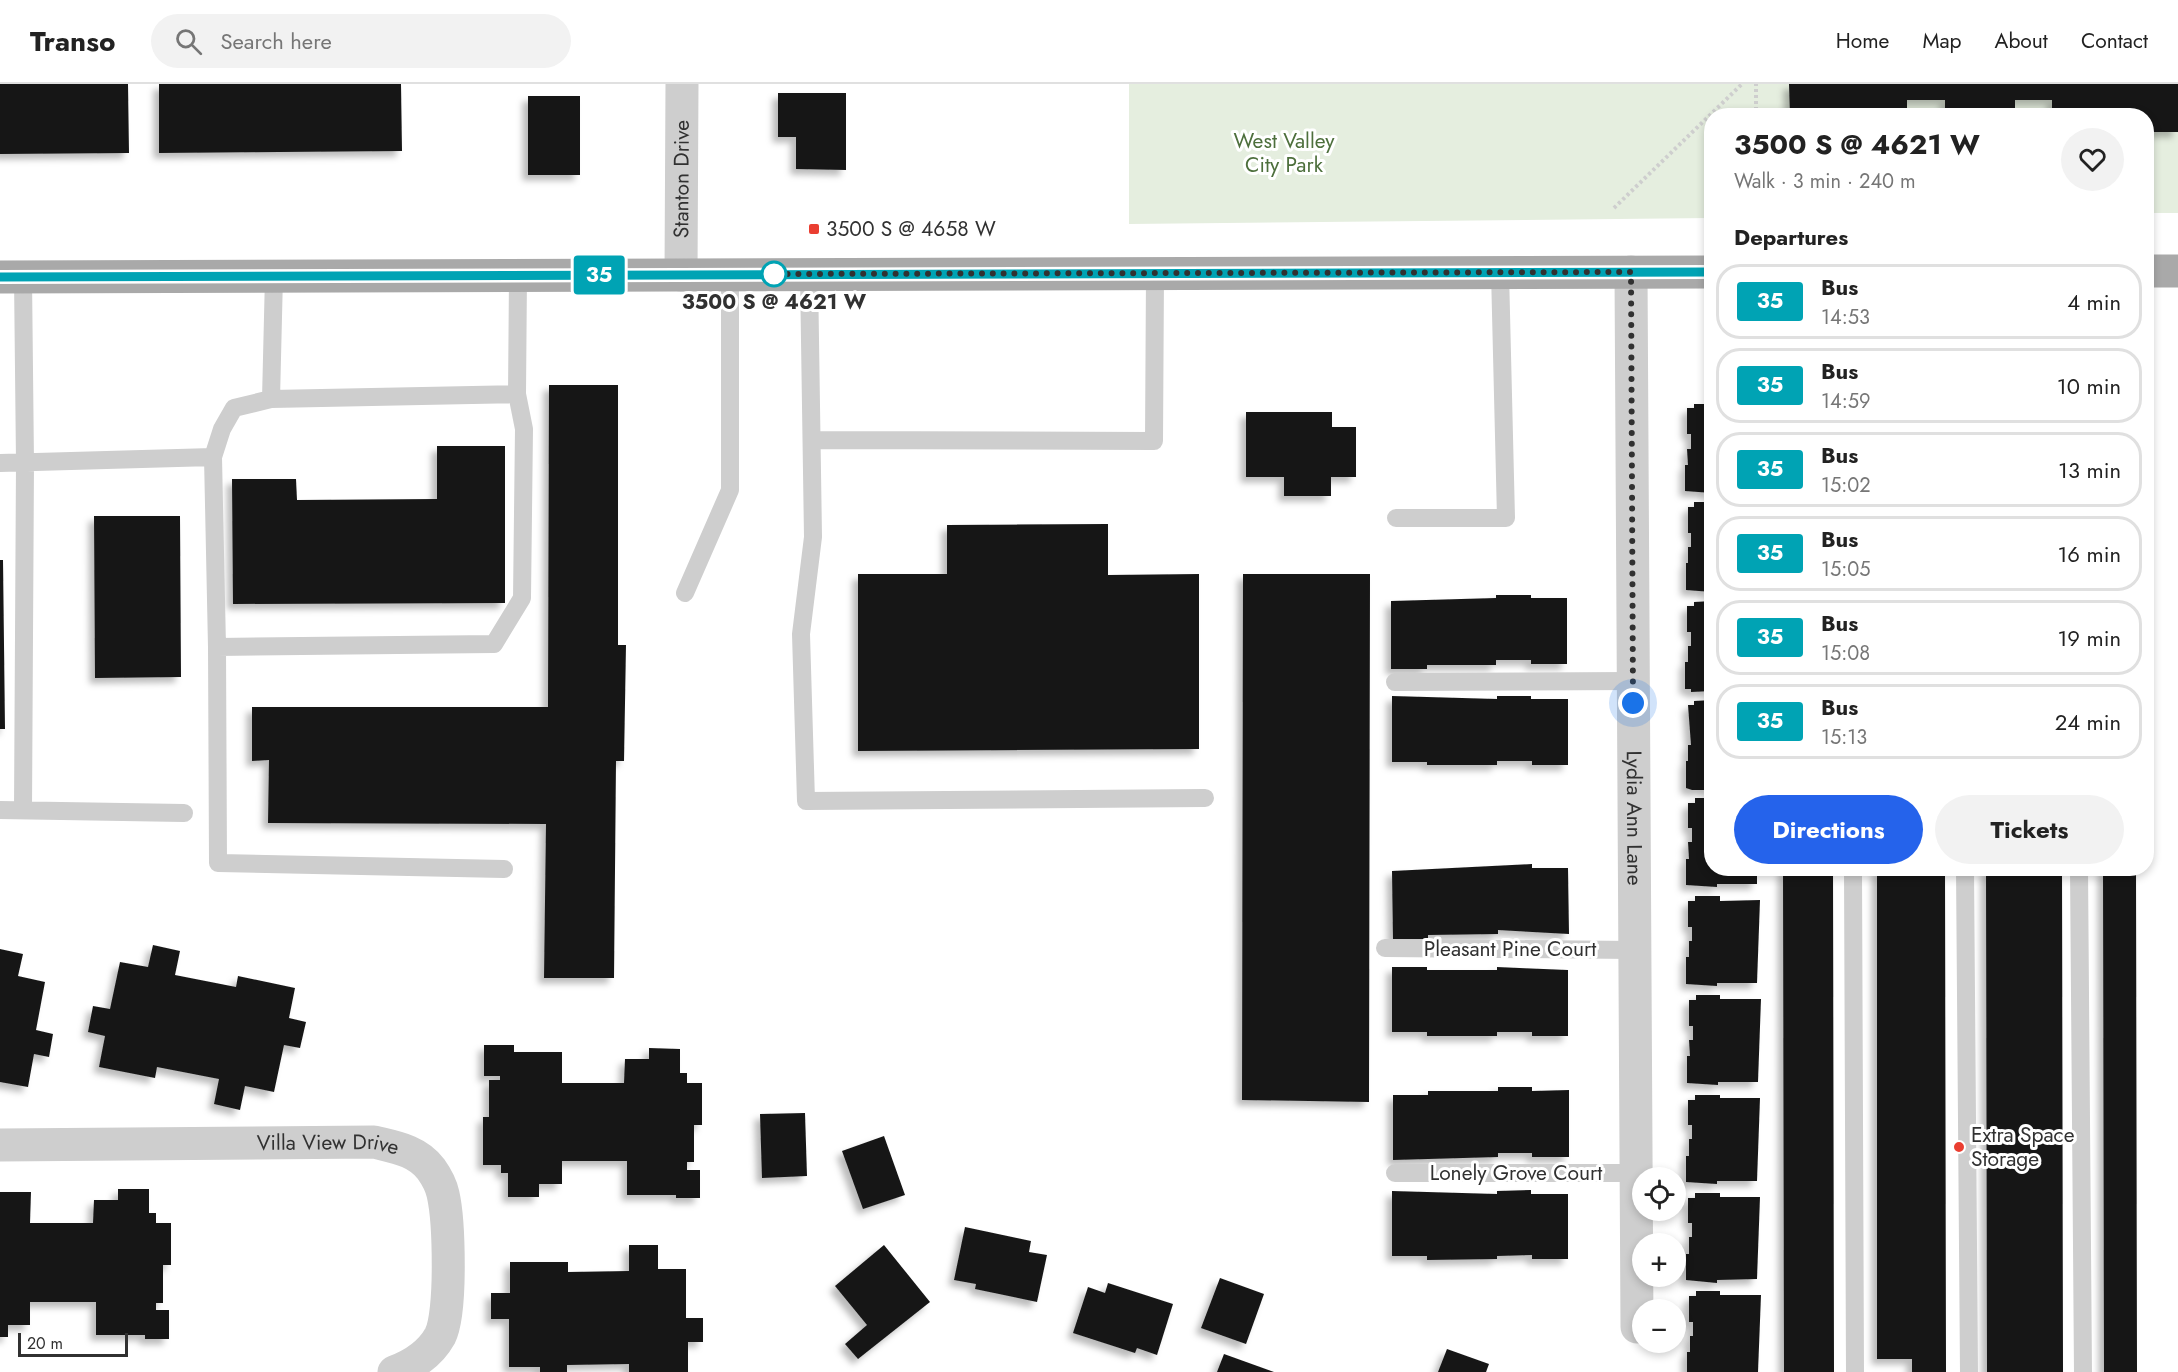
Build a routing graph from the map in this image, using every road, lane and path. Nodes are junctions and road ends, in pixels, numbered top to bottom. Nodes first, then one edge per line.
1 (682, 84) edge
2 (1742, 84) edge
3 (1756, 84) edge
4 (1717, 108) edge
5 (1756, 108) edge
6 (1704, 121) edge
7 (1614, 208) dead end
8 (2154, 271) edge
9 (2178, 271) edge
10 (1500, 272) junction
11 (1631, 272) junction
12 (1704, 272) edge
13 (810, 274) junction
14 (1155, 274) junction
15 (681, 275) junction
16 (730, 275) junction
17 (274, 276) junction
18 (518, 276) junction
19 (11, 277) edge
20 (517, 394) junction
21 (271, 399) junction
22 (812, 440) junction
23 (213, 457) junction
24 (0, 463) edge
25 (25, 463) junction
26 (1396, 518) dead end
27 (685, 593) dead end
28 (217, 647) junction
29 (1633, 681) junction
30 (1395, 682) dead end
31 (1205, 798) dead end
32 (0, 810) edge
33 (22, 810) junction
34 (184, 813) dead end
35 (504, 869) dead end
36 (1853, 876) edge
37 (1965, 876) edge
38 (2079, 876) edge
39 (1385, 948) dead end
40 (1635, 950) junction
41 (0, 1145) edge
42 (1636, 1167) edge
43 (1395, 1173) dead end
44 (1632, 1173) edge
45 (1636, 1221) edge
46 (1637, 1299) edge
47 (400, 1370) edge
48 (1855, 1372) edge
49 (1969, 1372) edge
50 (2083, 1372) edge

1 - 15 street, Stanton Drive
2 - 4 path
3 - 5 path
6 - 7 path
8 - 9 main road
10 - 11 main road
10 - 14 main road
10 - 26 lane
11 - 12 main road
11 - 29 street, Lydia Ann Lane
13 - 14 main road
13 - 16 main road
13 - 22 lane
14 - 22 lane
15 - 16 main road
15 - 18 main road
16 - 27 lane
17 - 18 main road
17 - 19 main road
17 - 21 lane
18 - 20 lane
19 - 25 lane
20 - 21 lane
20 - 28 lane
21 - 23 lane
22 - 31 lane
23 - 25 lane
23 - 28 lane
24 - 25 lane
25 - 33 lane
28 - 35 lane
29 - 30 lane
29 - 40 street, Lydia Ann Lane
32 - 33 lane
33 - 34 lane
36 - 48 lane
37 - 49 lane
38 - 50 lane
39 - 40 lane, Pleasant Pine Court
40 - 42 street, Lydia Ann Lane
41 - 47 street, Villa View Drive
43 - 44 lane, Lonely Grove Court
45 - 46 street, Lydia Ann Lane

